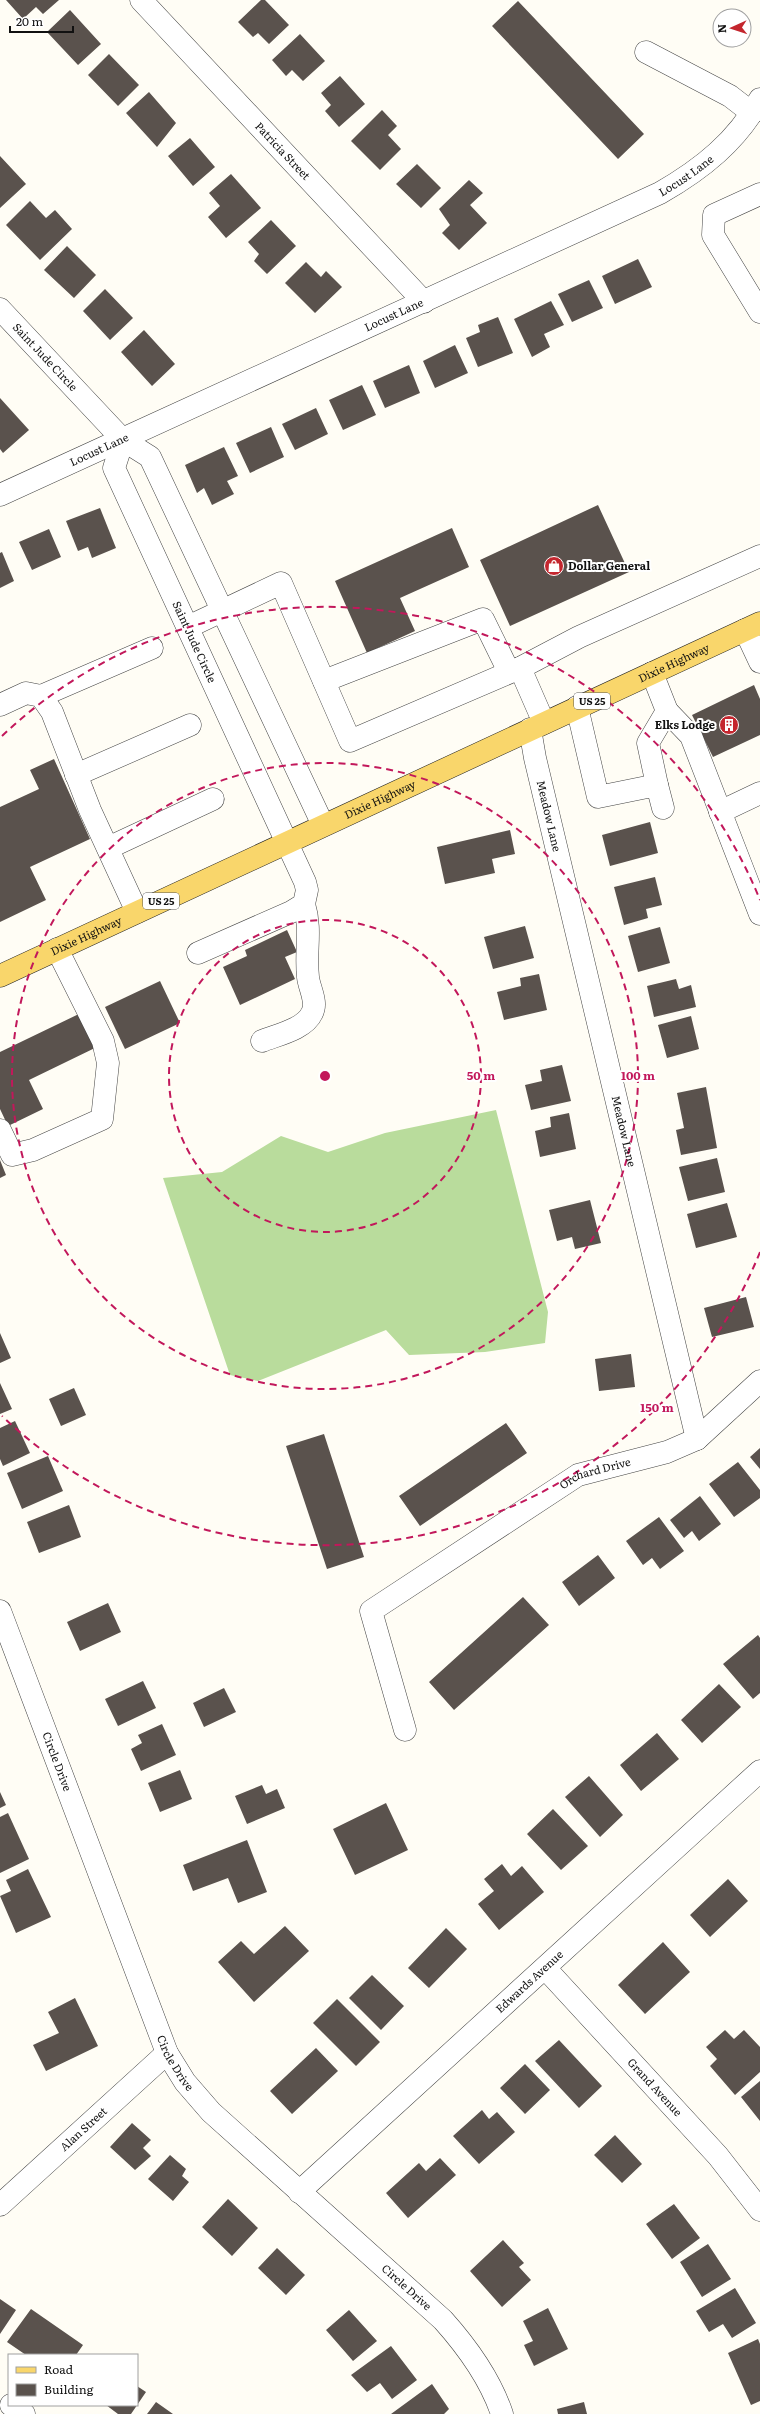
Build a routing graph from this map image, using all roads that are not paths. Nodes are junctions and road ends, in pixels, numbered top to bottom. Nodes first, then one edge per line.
1 (141, 0) edge
2 (646, 52) dead end
3 (756, 106) edge
4 (760, 194) edge
5 (424, 302) junction
6 (0, 309) edge
7 (760, 312) edge
8 (123, 440) junction
9 (0, 496) edge
10 (760, 556) edge
11 (222, 610) junction
12 (752, 626) edge
13 (188, 627) junction
14 (152, 648) dead end
15 (760, 662) edge
16 (514, 670) junction
17 (652, 673) junction
18 (324, 681) junction
19 (41, 696) junction
20 (0, 705) edge
21 (577, 707) junction
22 (668, 711) junction
23 (190, 725) dead end
24 (537, 726) junction
25 (76, 775) junction
26 (657, 785) junction
27 (760, 793) edge
28 (213, 799) dead end
29 (663, 808) dead end
30 (720, 812) junction
31 (323, 826) junction
32 (287, 842) junction
33 (108, 848) junction
34 (304, 904) junction
35 (137, 912) junction
36 (760, 914) edge
37 (57, 949) junction
38 (198, 953) dead end
39 (0, 976) edge
40 (262, 1041) dead end
41 (0, 1130) edge
42 (760, 1381) edge
43 (697, 1439) junction
44 (0, 1611) edge
45 (405, 1730) dead end
46 (760, 1771) edge
47 (545, 1968) junction
48 (167, 2053) junction
49 (299, 2192) junction
50 (0, 2205) edge
51 (760, 2210) edge
52 (13, 2406) edge
53 (24, 2414) edge
54 (502, 2414) edge

1 - 5 street, Patricia Street
2 - 3 street
3 - 5 street, Locust Lane
4 - 7 street
5 - 8 street, Locust Lane
6 - 8 street, Saint Jude Circle
8 - 9 street, Locust Lane
8 - 11 street, Saint Jude Circle
8 - 13 street, Saint Jude Circle
10 - 16 street
11 - 13 street
11 - 18 street
11 - 31 street, Saint Jude Circle
12 - 15 street
12 - 17 main road, Dixie Highway / US 25
13 - 32 street, Saint Jude Circle
14 - 19 street
16 - 18 street, Meadow Lane
16 - 18 street
16 - 24 street, Meadow Lane
17 - 21 main road, Dixie Highway / US 25
17 - 22 street
19 - 20 street
19 - 25 street
21 - 24 main road, Dixie Highway / US 25
21 - 26 street
22 - 26 street
22 - 30 street
23 - 25 street
24 - 31 main road, Dixie Highway / US 25
24 - 43 street, Meadow Lane
25 - 33 street
26 - 29 street
27 - 30 street
28 - 33 street
30 - 36 street
31 - 32 main road, Dixie Highway / US 25
32 - 34 street, Saint Jude Circle
32 - 35 main road, Dixie Highway / US 25
33 - 35 street
34 - 38 street
34 - 40 street, Saint Jude Circle
35 - 37 main road, Dixie Highway / US 25
37 - 39 main road, Dixie Highway / US 25
37 - 41 street
42 - 43 street, Orchard Drive
43 - 45 street, Orchard Drive
44 - 48 street, Circle Drive
46 - 47 street, Edwards Avenue
47 - 49 street, Edwards Avenue
47 - 51 street, Grand Avenue
48 - 49 street, Circle Drive
48 - 50 street, Alan Street
49 - 54 street, Circle Drive
52 - 53 street

